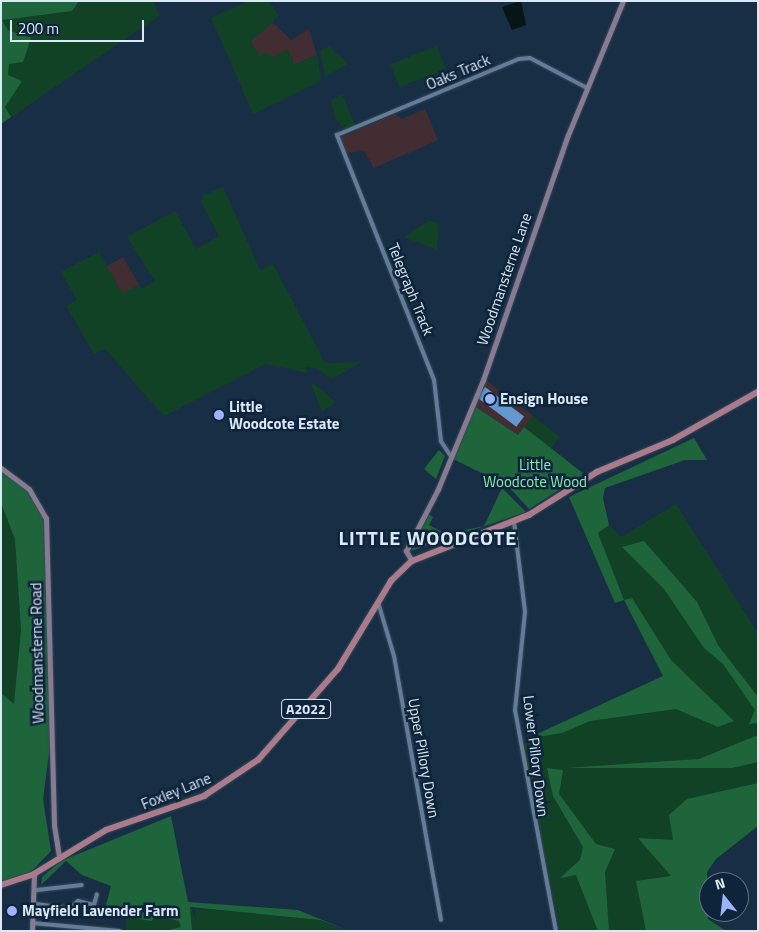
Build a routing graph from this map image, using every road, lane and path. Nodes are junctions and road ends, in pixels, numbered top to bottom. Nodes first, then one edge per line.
1 (623, 1) edge
2 (587, 88) junction
3 (337, 135) joint
4 (758, 392) edge
5 (450, 455) junction
6 (1, 468) edge
7 (514, 522) junction
8 (412, 561) junction
9 (378, 602) junction
10 (59, 855) junction
11 (34, 874) junction
12 (1, 885) edge
13 (82, 885) dead end
14 (37, 890) junction
15 (97, 894) dead end
16 (35, 904) junction
17 (441, 920) dead end
18 (32, 923) junction
19 (32, 931) edge
20 (120, 931) edge
21 (556, 931) edge

1 - 2 street, Woodmansterne Lane
2 - 3 street, Oaks Track
2 - 5 street, Woodmansterne Lane
3 - 5 street, Telegraph Track
4 - 7 main road, A2022
5 - 8 street, Woodmansterne Lane
6 - 10 street, Woodmansterne Road
7 - 8 main road, A2022
7 - 21 street, Lower Pillory Down
8 - 9 main road, Foxley Lane / A2022
9 - 10 main road, Foxley Lane / A2022
9 - 17 street, Upper Pillory Down
10 - 11 main road, Foxley Lane / A2022
11 - 12 main road, A2022
11 - 14 street
13 - 14 street
14 - 16 street
15 - 16 street
16 - 18 street
18 - 19 street
18 - 20 street

